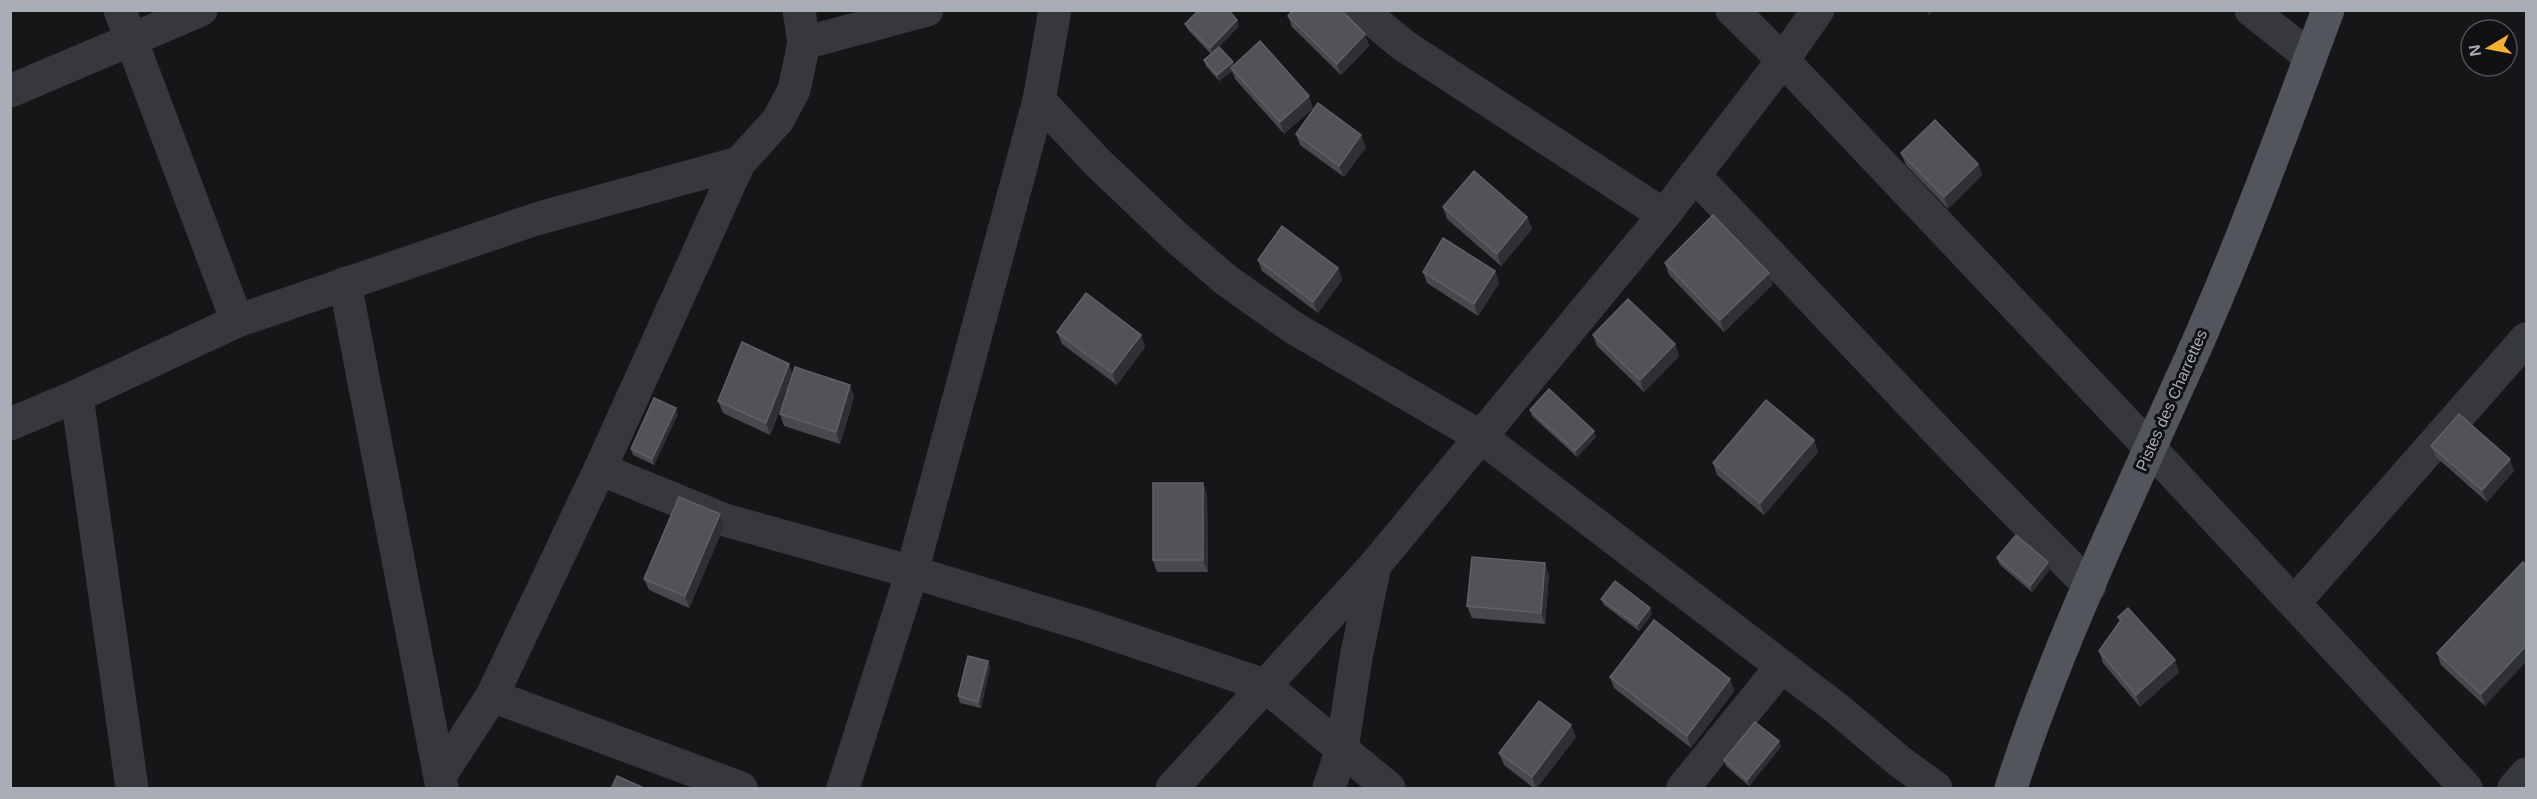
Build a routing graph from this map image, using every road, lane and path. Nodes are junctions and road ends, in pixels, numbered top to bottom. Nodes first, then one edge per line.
1 (120, 10) edge
2 (201, 10) edge
3 (799, 10) edge
4 (927, 10) edge
5 (1055, 10) edge
6 (1361, 10) edge
7 (1732, 10) edge
8 (1818, 10) edge
9 (2251, 10) edge
10 (2328, 10) edge
11 (133, 40) junction
12 (804, 43) junction
13 (2310, 57) junction
14 (1784, 60) junction
15 (10, 92) edge
16 (1039, 100) junction
17 (739, 164) junction
18 (1694, 175) junction
19 (1664, 215) junction
20 (345, 284) junction
21 (237, 321) junction
22 (2526, 339) edge
23 (77, 396) junction
24 (10, 424) edge
25 (1481, 437) junction
26 (2149, 447) junction
27 (600, 469) junction
28 (1375, 566) junction
29 (912, 572) junction
30 (2090, 586) junction
31 (2294, 603) junction
32 (1782, 666) junction
33 (1264, 686) junction
34 (492, 696) junction
35 (1342, 749) junction
36 (2526, 774) edge
37 (441, 782) edge
38 (132, 789) edge
39 (741, 789) edge
40 (843, 789) edge
41 (1172, 789) edge
42 (1329, 789) edge
43 (1389, 789) edge
44 (1683, 789) edge
45 (1936, 789) edge
46 (2012, 789) edge
47 (2466, 789) edge
48 (2514, 789) edge

1 - 11 street
2 - 11 street
3 - 12 street
4 - 12 street
5 - 16 street
6 - 19 street
7 - 14 street
8 - 14 street
9 - 13 street
10 - 13 main road, Pistes des Charrettes
11 - 15 street
11 - 21 street
12 - 17 street
13 - 26 main road, Pistes des Charrettes
14 - 18 street
14 - 26 street
16 - 25 street
16 - 29 street
17 - 20 street
17 - 27 street
18 - 19 street
18 - 30 street
19 - 25 street
20 - 21 street
20 - 37 street
21 - 23 street
22 - 31 street
23 - 24 street
23 - 38 street
25 - 28 street
25 - 32 street
26 - 30 main road, Pistes des Charrettes
26 - 31 street
27 - 29 street
27 - 34 street
28 - 33 street
28 - 35 street
29 - 33 street
29 - 40 street
30 - 46 main road, Pistes des Charrettes
31 - 47 street
32 - 44 street
32 - 45 street
33 - 35 street
33 - 41 street
34 - 37 street
34 - 39 street
35 - 42 street
35 - 43 street
36 - 48 street

